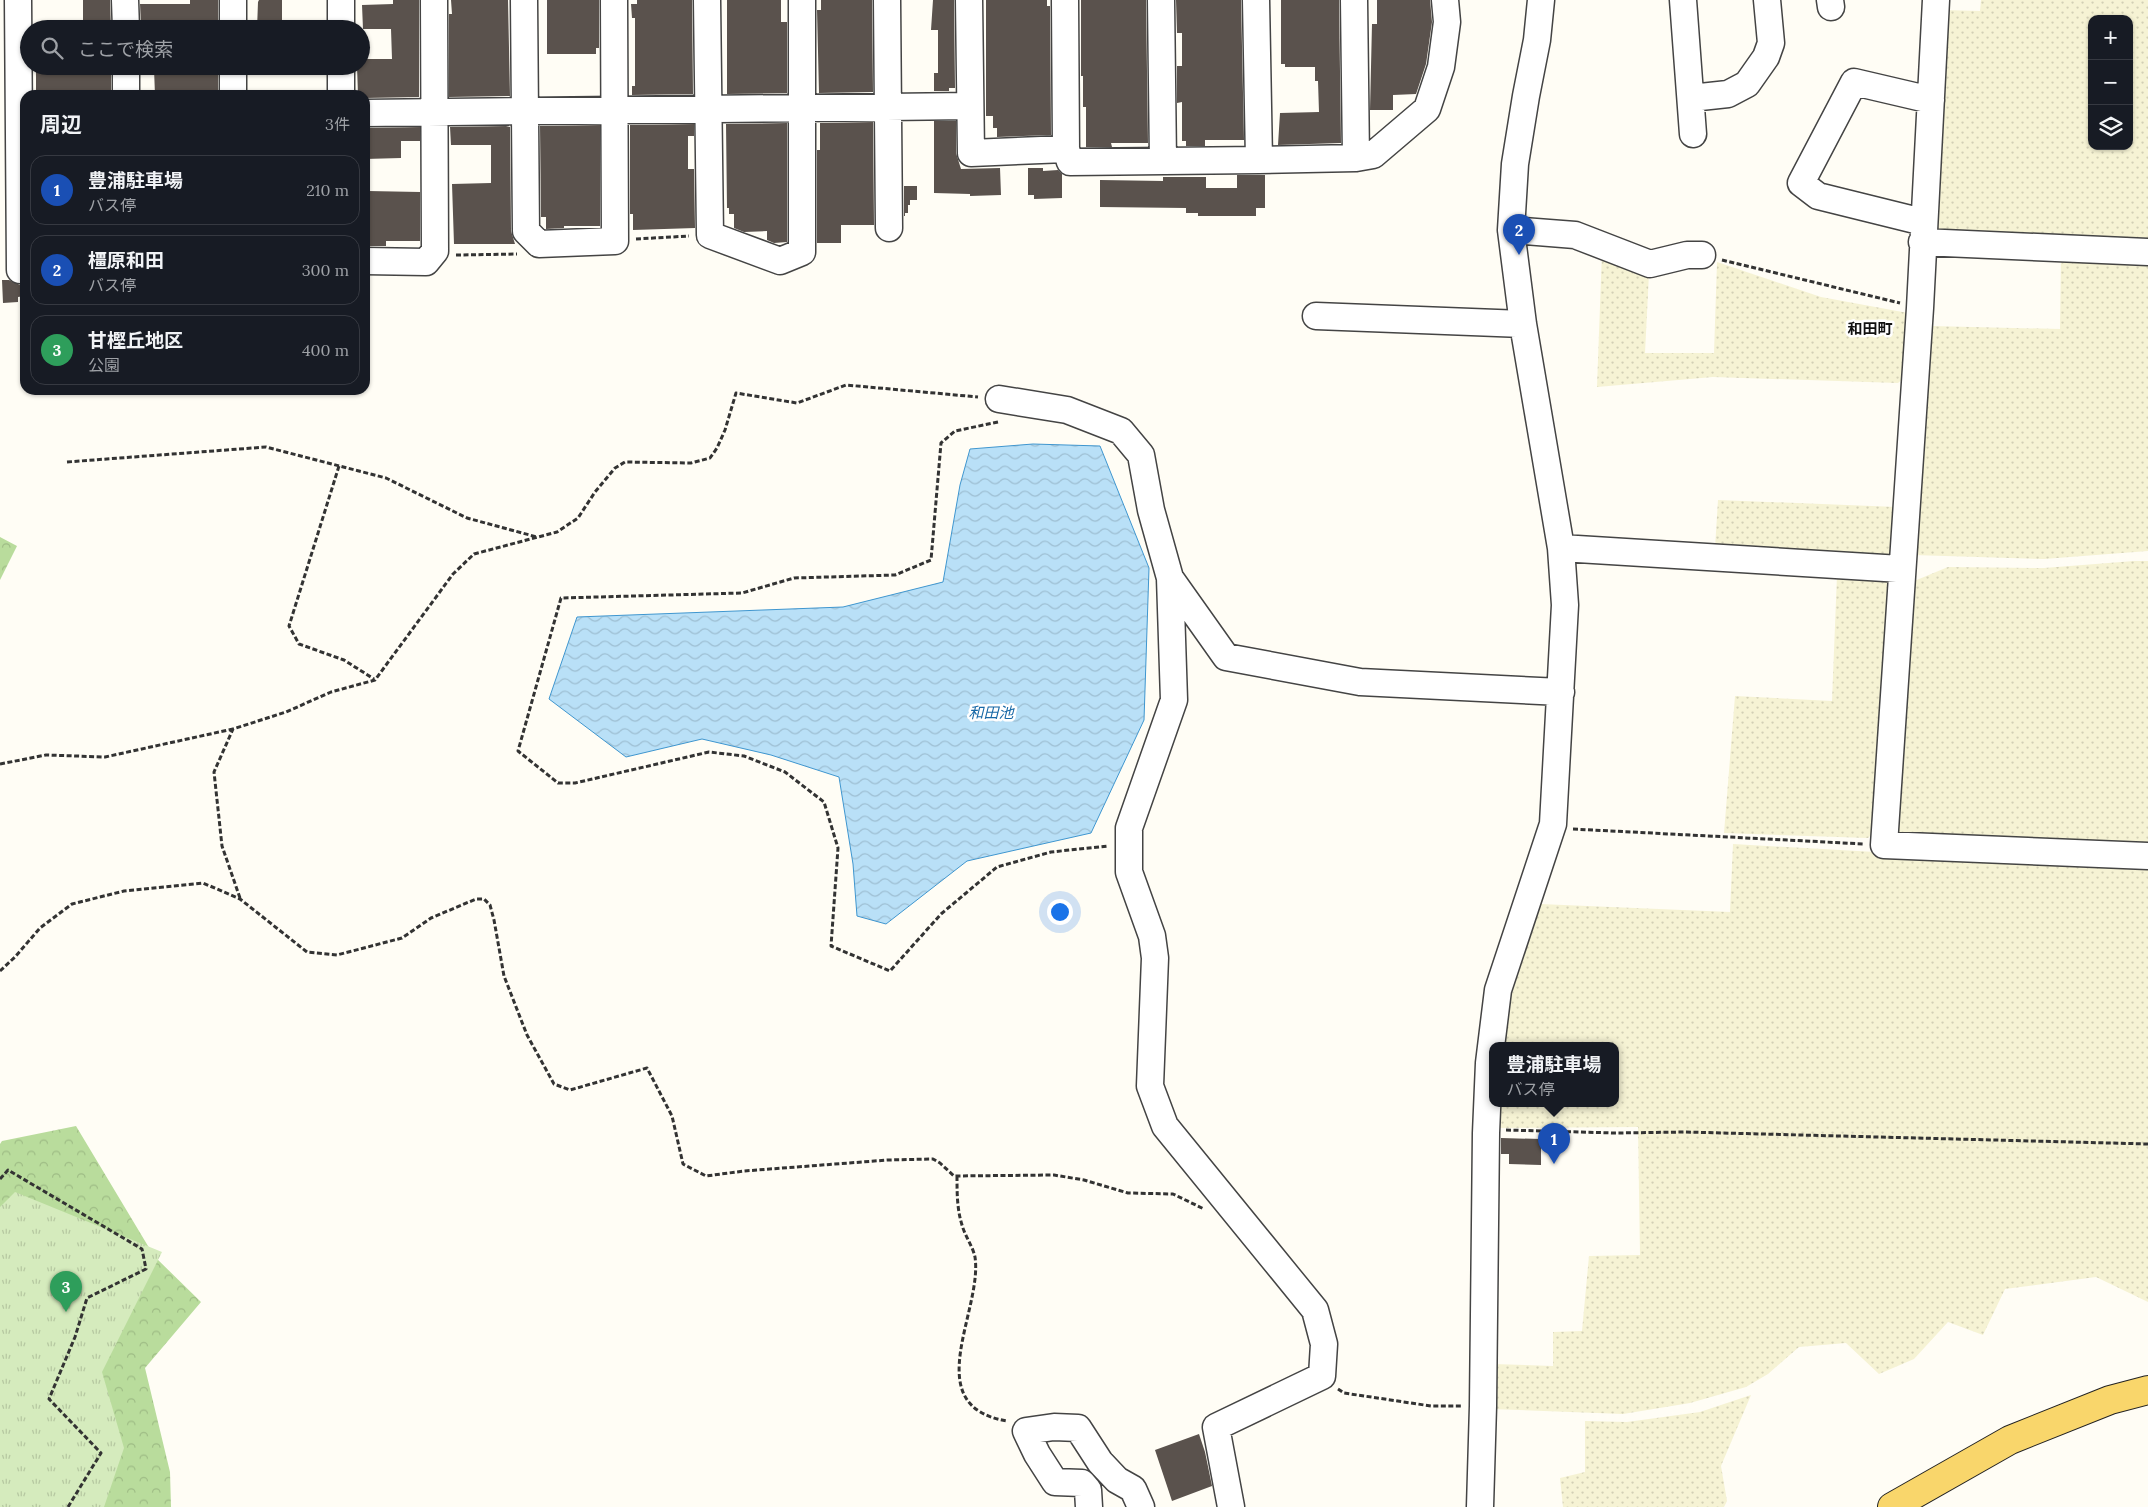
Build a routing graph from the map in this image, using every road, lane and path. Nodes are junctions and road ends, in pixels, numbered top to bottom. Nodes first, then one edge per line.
1 (18, 0) edge
2 (125, 0) edge
3 (232, 0) edge
4 (340, 0) edge
5 (434, 0) edge
6 (524, 0) edge
7 (614, 0) edge
8 (707, 0) edge
9 (802, 0) edge
10 (887, 0) edge
11 (969, 0) edge
12 (1065, 0) edge
13 (1161, 0) edge
14 (1256, 0) edge
15 (1354, 0) edge
16 (1446, 0) edge
17 (1683, 0) edge
18 (1767, 0) edge
19 (1936, 0) edge
20 (1546, 1) edge
21 (126, 20) edge
22 (233, 20) edge
23 (340, 20) edge
24 (126, 75) edge
25 (233, 75) edge
26 (341, 75) edge
27 (126, 90) edge
28 (233, 90) edge
29 (341, 90) edge
30 (1691, 98) junction
31 (1930, 100) junction
32 (970, 106) junction
33 (888, 107) junction
34 (802, 108) junction
35 (708, 109) junction
36 (615, 111) junction
37 (435, 112) junction
38 (525, 112) junction
39 (370, 113) edge
40 (15, 118) edge
41 (1693, 134) dead end
42 (1066, 149) junction
43 (1356, 158) junction
44 (1259, 160) junction
45 (1164, 161) junction
46 (889, 228) dead end
47 (1510, 230) junction
48 (1923, 232) junction
49 (710, 235) junction
50 (615, 241) junction
51 (539, 244) junction
52 (436, 251) junction
53 (2148, 252) edge
54 (1702, 255) joint
55 (370, 261) edge
56 (15, 270) edge
57 (1920, 308) junction
58 (1316, 316) dead end
59 (1523, 324) junction
60 (999, 410) junction
61 (67, 462) dead end
62 (339, 466) junction
63 (537, 537) junction
64 (1561, 548) junction
65 (1902, 569) junction
66 (1170, 578) junction
67 (375, 680) junction
68 (1561, 692) junction
69 (233, 729) junction
70 (0, 764) edge
71 (1553, 824) junction
72 (1129, 844) junction
73 (1884, 845) junction
74 (2148, 856) edge
75 (240, 899) junction
76 (0, 970) edge
77 (1492, 1042) edge
78 (1489, 1062) edge
79 (1486, 1134) junction
80 (2148, 1144) edge
81 (958, 1176) junction
82 (0, 1179) edge
83 (1208, 1211) dead end
84 (1322, 1376) junction
85 (2148, 1390) edge
86 (1483, 1406) junction
87 (1026, 1431) junction
88 (68, 1507) edge
89 (1089, 1507) edge
90 (1141, 1507) edge
91 (1231, 1507) edge
92 (1480, 1507) edge
93 (1892, 1507) edge

1 - 40 street
2 - 21 street
3 - 22 street
4 - 23 street
5 - 37 street
6 - 38 street
7 - 36 street
8 - 35 street
9 - 34 street
10 - 33 street
11 - 32 street
12 - 42 street
13 - 45 street
14 - 44 street
15 - 43 street
16 - 43 street
17 - 30 street
18 - 30 street
19 - 31 street
20 - 47 street
24 - 27 street
25 - 28 street
26 - 29 street
30 - 41 street
31 - 48 street
31 - 48 street
32 - 33 street
32 - 42 street
33 - 34 street
33 - 46 street
34 - 35 street
34 - 49 street
35 - 36 street
35 - 49 street
36 - 38 street
36 - 50 street
37 - 38 street
37 - 39 street
37 - 52 street
38 - 51 street
40 - 56 street
42 - 45 street
43 - 44 street
44 - 45 street
47 - 54 street
47 - 59 street
48 - 53 street
48 - 57 street
49 - 50 path
50 - 51 street
51 - 52 path
52 - 55 street
54 - 57 path
57 - 65 street
58 - 59 street
59 - 64 street
60 - 63 path
60 - 66 street
60 - 72 path
61 - 62 path
62 - 63 path
62 - 67 path
63 - 67 path
64 - 65 street
64 - 68 street
65 - 73 street
66 - 68 street
66 - 72 street
67 - 69 path
68 - 71 street
69 - 70 path
69 - 75 path
71 - 73 path
71 - 77 street
72 - 84 street
73 - 74 street
75 - 76 path
75 - 81 path
78 - 79 street
79 - 80 path
79 - 86 street
81 - 83 path
81 - 87 path
82 - 88 path
84 - 86 path
84 - 91 street
85 - 93 main road
86 - 92 street
87 - 89 street
87 - 90 street

